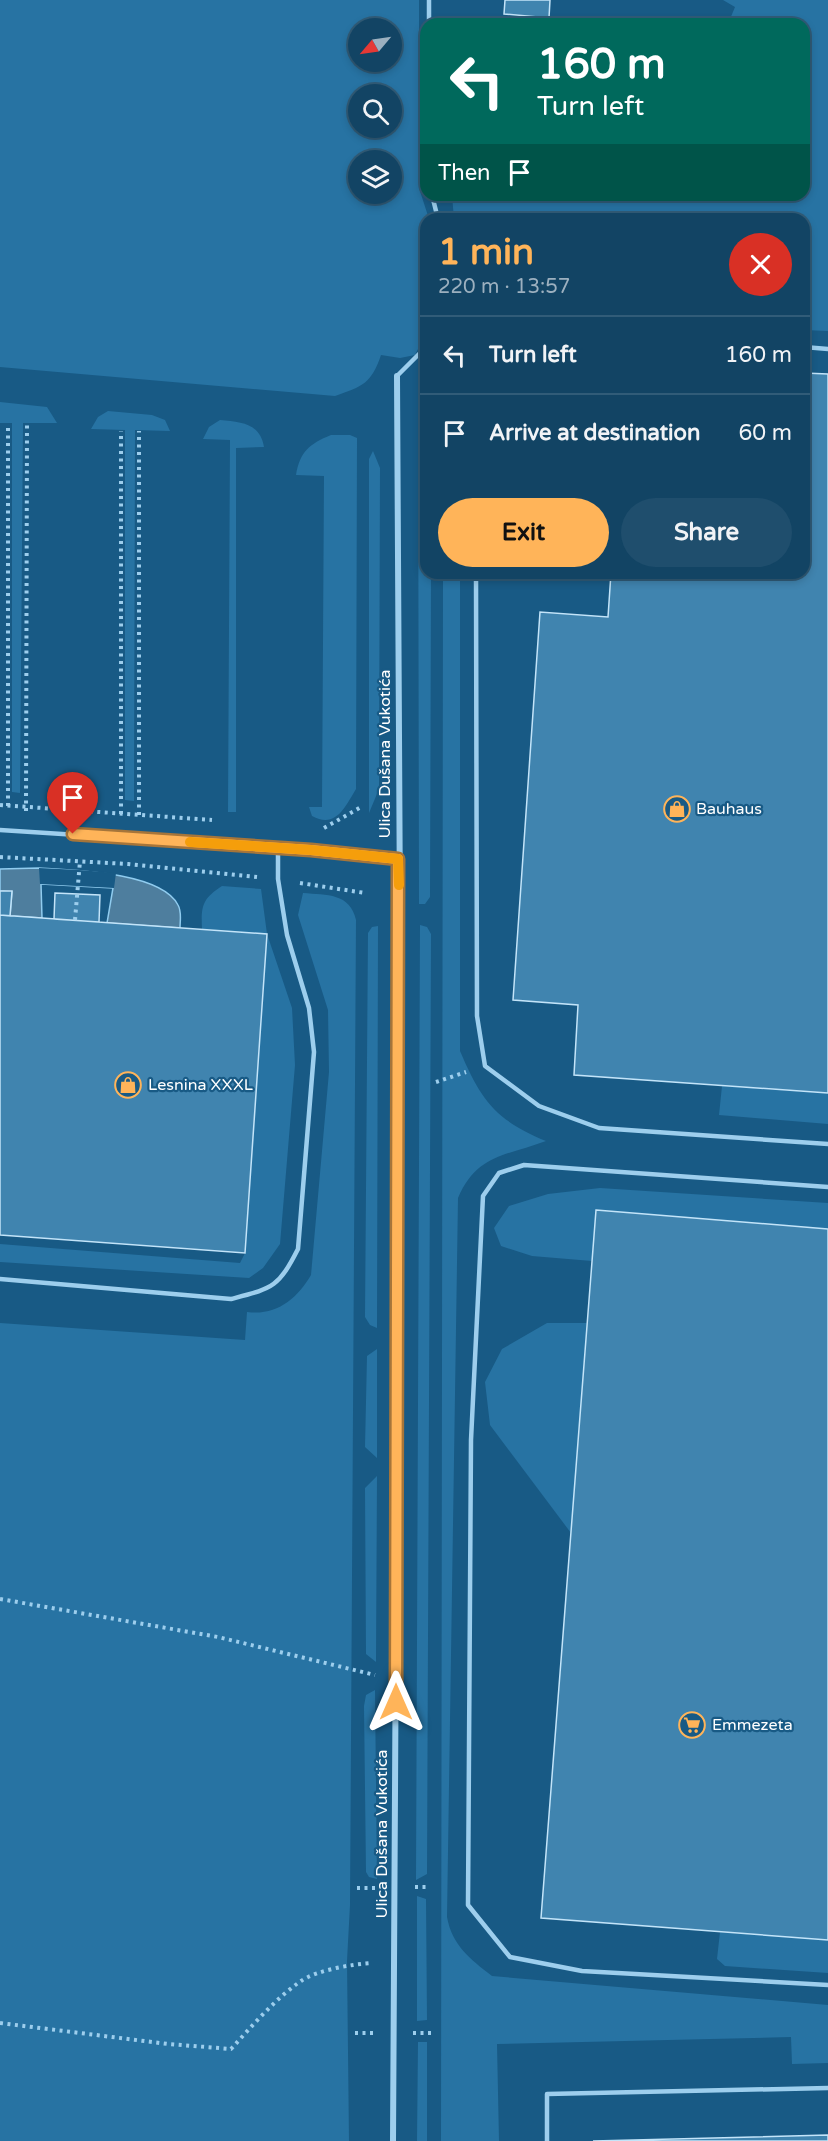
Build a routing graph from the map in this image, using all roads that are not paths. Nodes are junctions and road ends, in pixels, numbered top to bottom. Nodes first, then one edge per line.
1 (429, 0) edge
2 (429, 18) edge
3 (810, 348) edge
4 (828, 349) edge
5 (420, 353) edge
6 (397, 376) joint
7 (476, 579) edge
8 (0, 830) edge
9 (278, 848) junction
10 (398, 859) junction
11 (828, 1144) edge
12 (828, 1187) edge
13 (0, 1279) edge
14 (828, 1985) edge
15 (828, 2088) edge
16 (393, 2141) edge
17 (547, 2141) edge

1 - 2 lane
3 - 4 lane
5 - 6 lane
6 - 10 street, Ulica Dušana Vukotića
7 - 11 lane
8 - 9 lane
9 - 10 lane
9 - 13 lane
10 - 16 street, Ulica Dušana Vukotića
12 - 14 lane
15 - 17 lane

